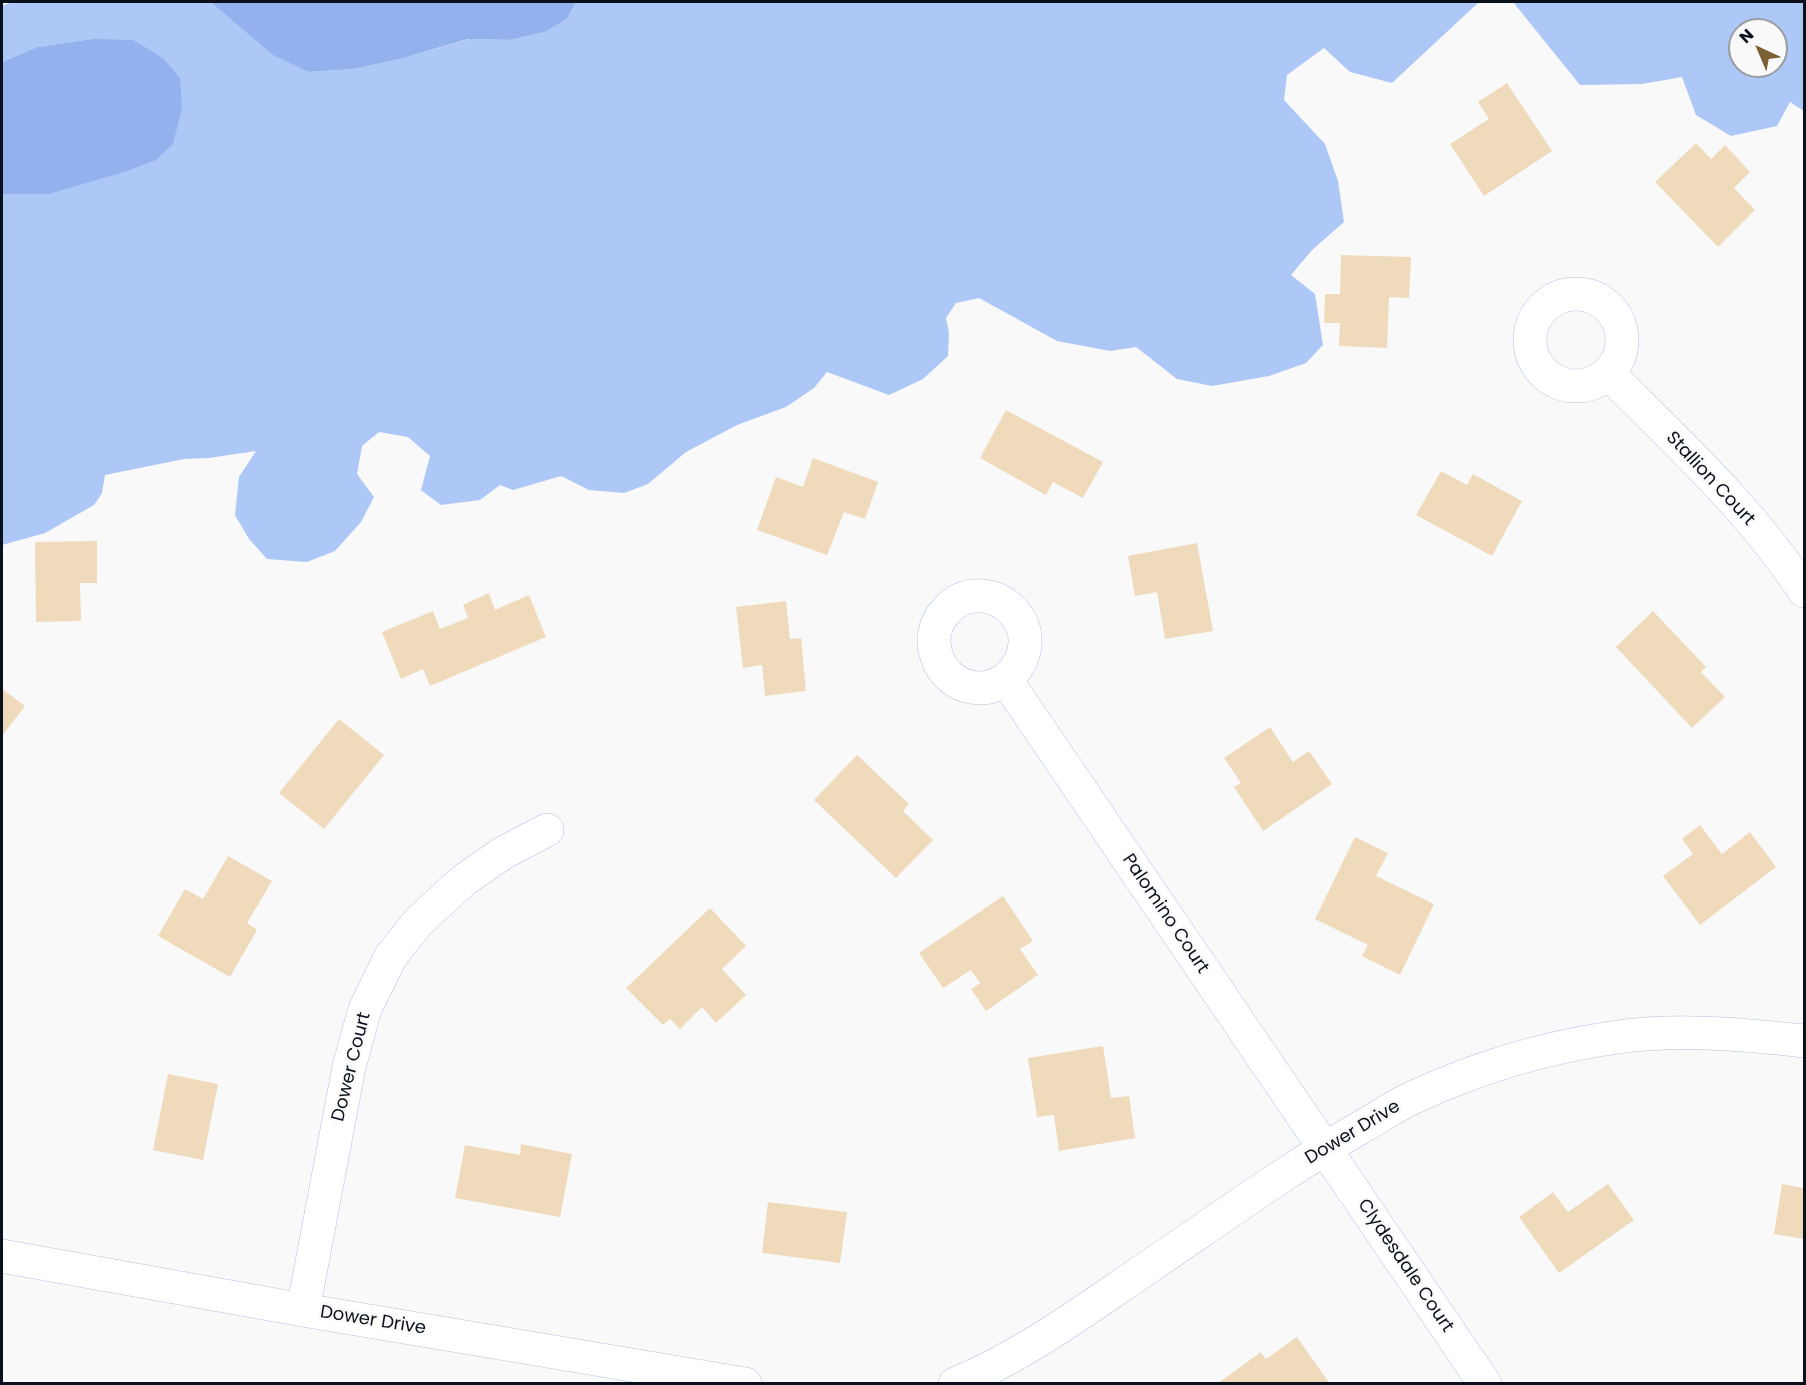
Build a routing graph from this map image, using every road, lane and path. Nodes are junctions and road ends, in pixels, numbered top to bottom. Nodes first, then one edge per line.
1 (1608, 373) dead end
2 (1804, 591) edge
3 (1006, 680) dead end
4 (547, 830) dead end
5 (1804, 1041) edge
6 (1325, 1148) junction
7 (2, 1256) edge
8 (303, 1310) junction
9 (745, 1383) edge
10 (955, 1383) edge
11 (1485, 1383) edge

1 - 2 street, Stallion Court
3 - 6 street, Palomino Court
4 - 8 street, Dower Court
5 - 6 street, Dower Drive
6 - 10 street, Dower Drive
6 - 11 street, Clydesdale Court
7 - 8 street, Dower Drive
8 - 9 street, Dower Drive

